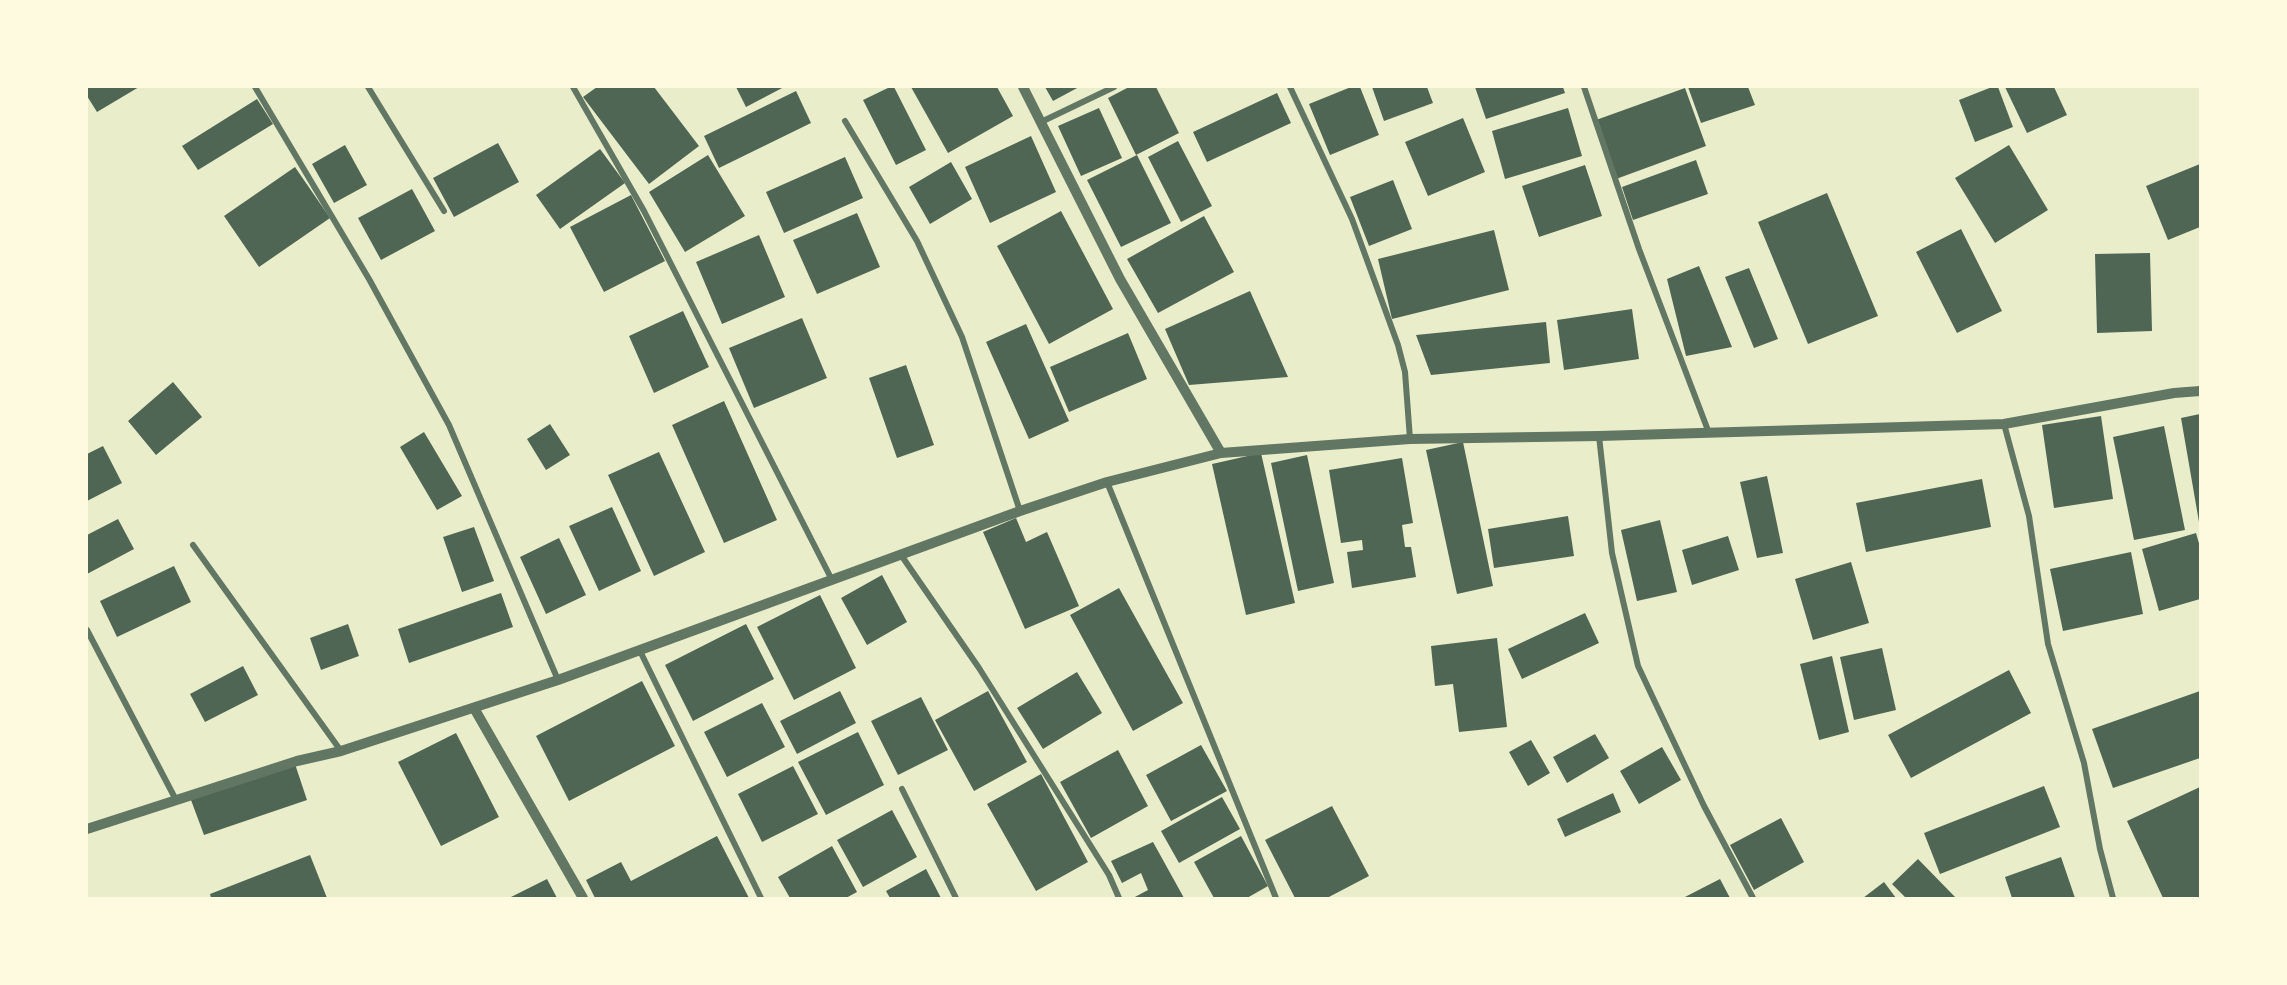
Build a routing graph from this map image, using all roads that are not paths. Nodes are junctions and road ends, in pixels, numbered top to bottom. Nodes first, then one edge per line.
1 (255, 87) edge
2 (368, 87) edge
3 (573, 87) edge
4 (1023, 87) edge
5 (1114, 87) edge
6 (1290, 87) edge
7 (1584, 87) edge
8 (845, 121) dead end
9 (1041, 122) junction
10 (444, 211) dead end
11 (2200, 391) edge
12 (2004, 424) junction
13 (1709, 433) junction
14 (1599, 436) junction
15 (1410, 439) junction
16 (1221, 453) junction
17 (1107, 482) junction
18 (1020, 511) junction
19 (193, 545) dead end
20 (901, 555) junction
21 (833, 580) junction
22 (87, 630) edge
23 (640, 651) junction
24 (558, 680) junction
25 (474, 708) junction
26 (341, 751) junction
27 (902, 789) dead end
28 (177, 800) junction
29 (87, 828) edge
30 (583, 898) edge
31 (761, 898) edge
32 (956, 898) edge
33 (1119, 898) edge
34 (1276, 898) edge
35 (1753, 898) edge
36 (2113, 898) edge

1 - 24 street
2 - 10 street
3 - 21 street
4 - 9 street
5 - 9 street
6 - 15 street
7 - 13 street
8 - 18 street
9 - 16 street
11 - 12 street
12 - 13 street
12 - 36 street
13 - 14 street
14 - 15 street
14 - 35 street
15 - 16 street
16 - 17 street
17 - 18 street
17 - 34 street
18 - 20 street
19 - 26 street
20 - 21 street
20 - 33 street
21 - 23 street
22 - 28 street
23 - 24 street
23 - 31 street
24 - 25 street
25 - 26 street
25 - 30 street
26 - 28 street
27 - 32 street
28 - 29 street

